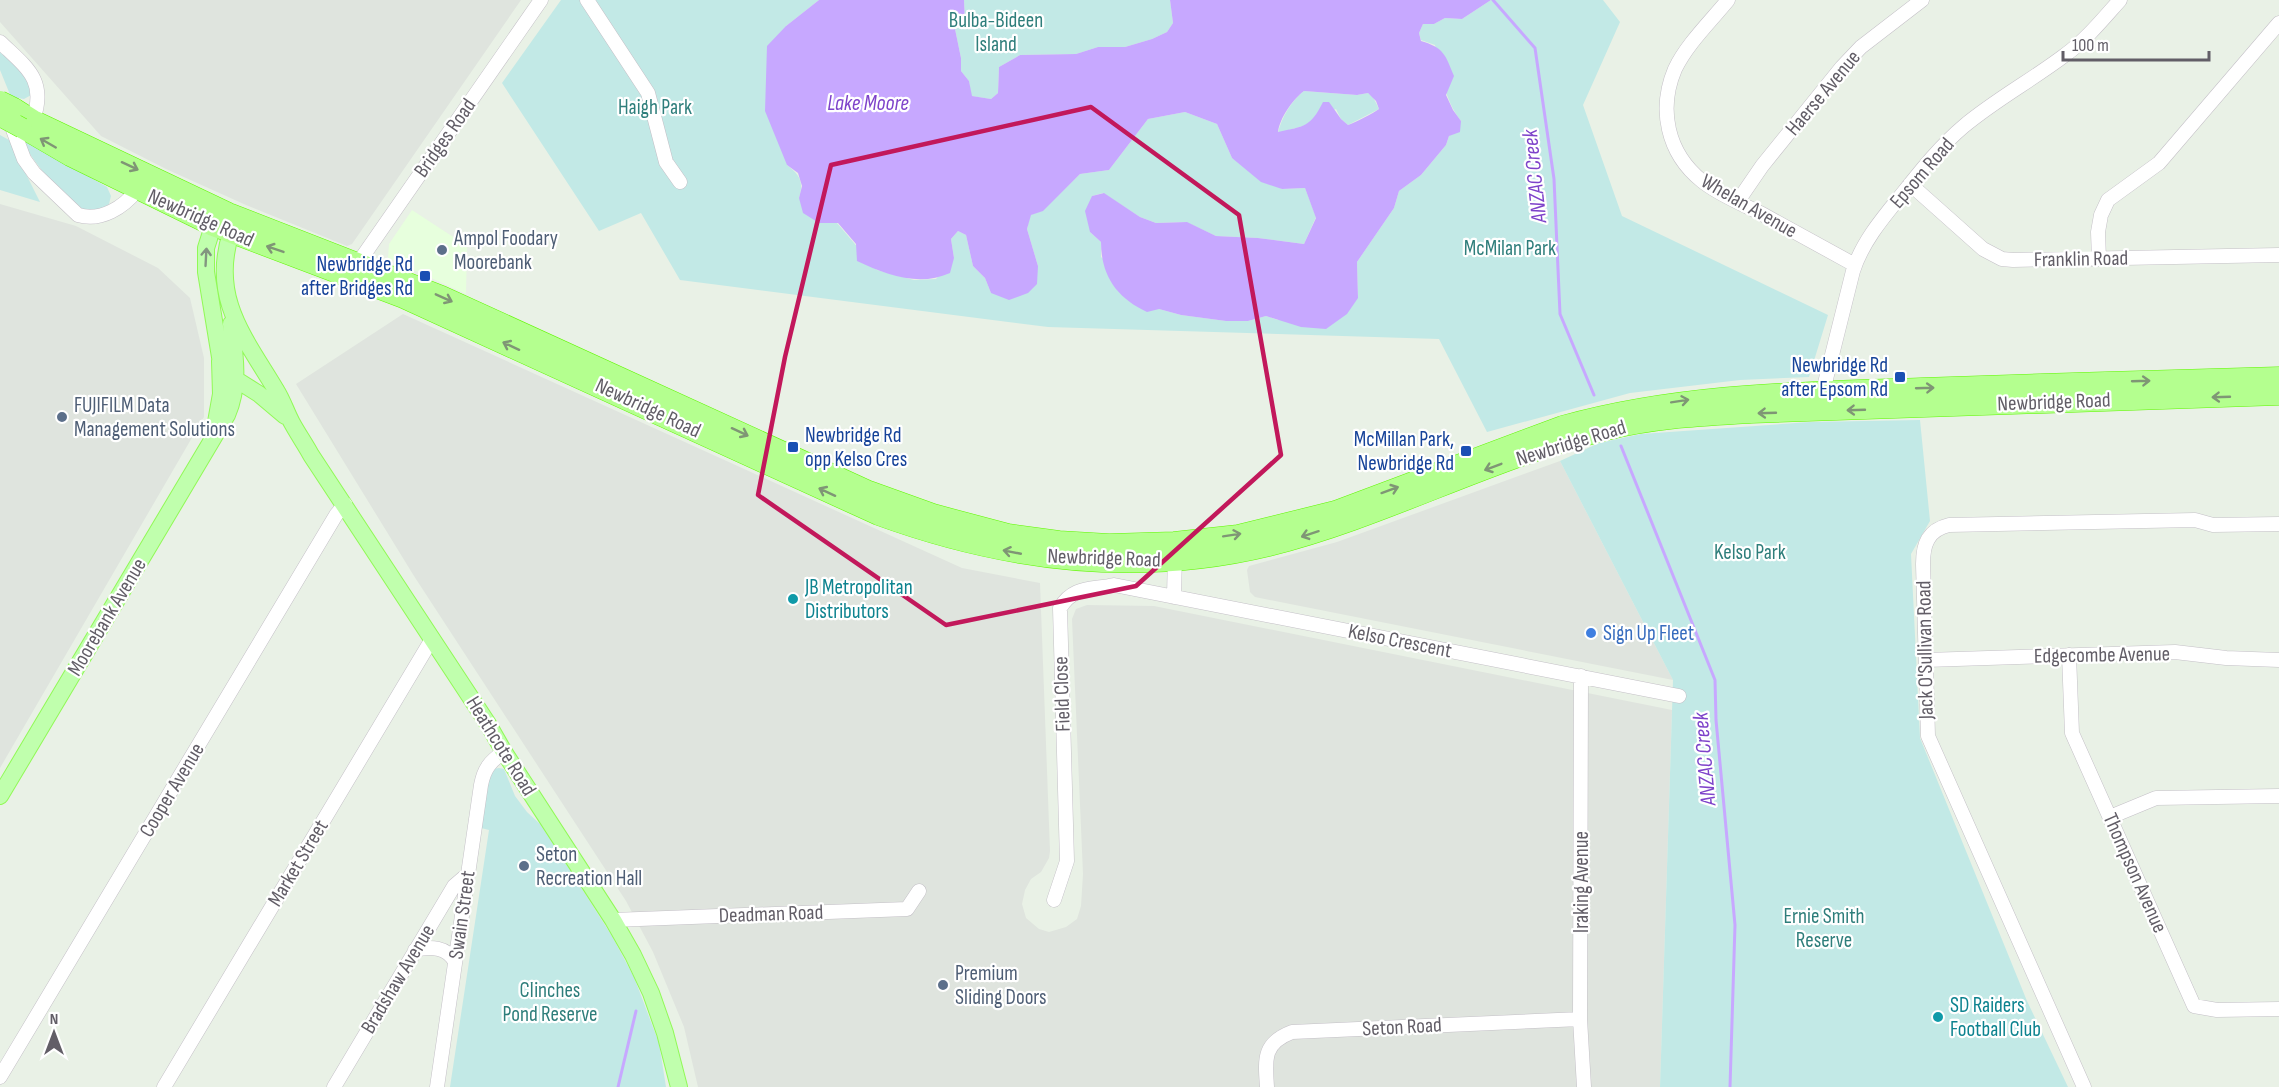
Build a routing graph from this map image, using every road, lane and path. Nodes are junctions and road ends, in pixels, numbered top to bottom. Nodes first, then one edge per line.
1 (541, 0) edge
2 (587, 0) edge
3 (1709, 0) edge
4 (1922, 0) edge
5 (2120, 0) edge
6 (1724, 5) edge
7 (2276, 31) edge
8 (0, 42) edge
9 (3, 105) edge
10 (28, 124) junction
11 (680, 182) dead end
12 (1910, 184) junction
13 (137, 190) junction
14 (1738, 201) junction
15 (227, 222) junction
16 (2279, 255) edge
17 (2099, 259) junction
18 (1855, 265) junction
19 (354, 270) junction
20 (229, 304) junction
21 (220, 357) junction
22 (2279, 377) edge
23 (238, 378) junction
24 (272, 383) junction
25 (2279, 394) edge
26 (227, 395) junction
27 (1825, 401) junction
28 (291, 422) junction
29 (345, 504) junction
30 (2279, 524) edge
31 (1174, 551) junction
32 (1174, 597) junction
33 (432, 639) junction
34 (2069, 655) junction
35 (1926, 660) junction
36 (2279, 660) edge
37 (1581, 676) junction
38 (1679, 696) dead end
39 (504, 752) junction
40 (0, 795) edge
41 (2279, 796) edge
42 (2110, 817) junction
43 (468, 874) junction
44 (919, 891) dead end
45 (1054, 900) dead end
46 (613, 920) junction
47 (416, 950) junction
48 (455, 962) junction
49 (2279, 1010) edge
50 (1580, 1019) junction
51 (0, 1077) edge
52 (164, 1087) edge
53 (334, 1087) edge
54 (437, 1087) edge
55 (678, 1087) edge
56 (1266, 1087) edge
57 (1584, 1087) edge
58 (2084, 1087) edge

1 - 19 street, Bridges Road
2 - 11 street
3 - 6 street
4 - 14 street, Haerse Avenue
5 - 12 street, Epsom Road
6 - 14 street, Whelan Avenue
7 - 17 street
8 - 10 street
9 - 10 highway, Newbridge Road, bridge
9 - 13 street
13 -> 10 highway, Newbridge Road
10 -> 15 highway, Newbridge Road
12 - 17 street, Franklin Road
12 - 18 street, Epsom Road
13 - 15 highway, Newbridge Road
14 - 18 street, Whelan Avenue
15 - 19 highway, Newbridge Road
15 - 20 main road, Heathcote Road
21 -> 15 main road, Heathcote Road
16 - 17 street, Franklin Road
18 - 27 street, Epsom Road
19 - 31 highway, Newbridge Road
20 - 23 main road, Moorebank Avenue
20 - 24 main road, Heathcote Road
21 - 23 main road, Heathcote Road
21 - 26 main road, Moorebank Avenue
27 -> 22 highway, Newbridge Road
23 - 24 main road
23 - 26 main road, Moorebank Avenue
23 - 28 main road, Heathcote Road
24 - 28 main road, Heathcote Road
25 -> 27 highway, Newbridge Road
26 - 40 main road, Moorebank Avenue
27 - 31 highway, Newbridge Road
28 - 29 main road, Heathcote Road
29 - 33 main road, Heathcote Road
29 - 51 street, Cooper Avenue
30 - 35 street, Jack O'Sullivan Road
31 - 32 street
32 - 37 street, Kelso Crescent
32 - 45 street, Field Close
33 - 39 main road, Heathcote Road
33 - 52 street, Market Street
34 - 35 street, Edgecombe Avenue
34 - 36 street, Edgecombe Avenue
34 - 42 street, Thompson Avenue
35 - 58 street, Jack O'Sullivan Road
37 - 38 street, Kelso Crescent
37 - 50 street, Iraking Avenue
39 - 43 street, Swain Street
39 - 46 main road, Heathcote Road
41 - 42 street
42 - 49 street, Thompson Avenue
43 - 47 street, Bradshaw Avenue
43 - 48 street, Swain Street
44 - 46 street, Deadman Road
46 - 55 main road, Heathcote Road
47 - 48 street
47 - 53 street, Bradshaw Avenue
48 - 54 street, Swain Street
50 - 56 street, Seton Road
50 - 57 street, Iraking Avenue

